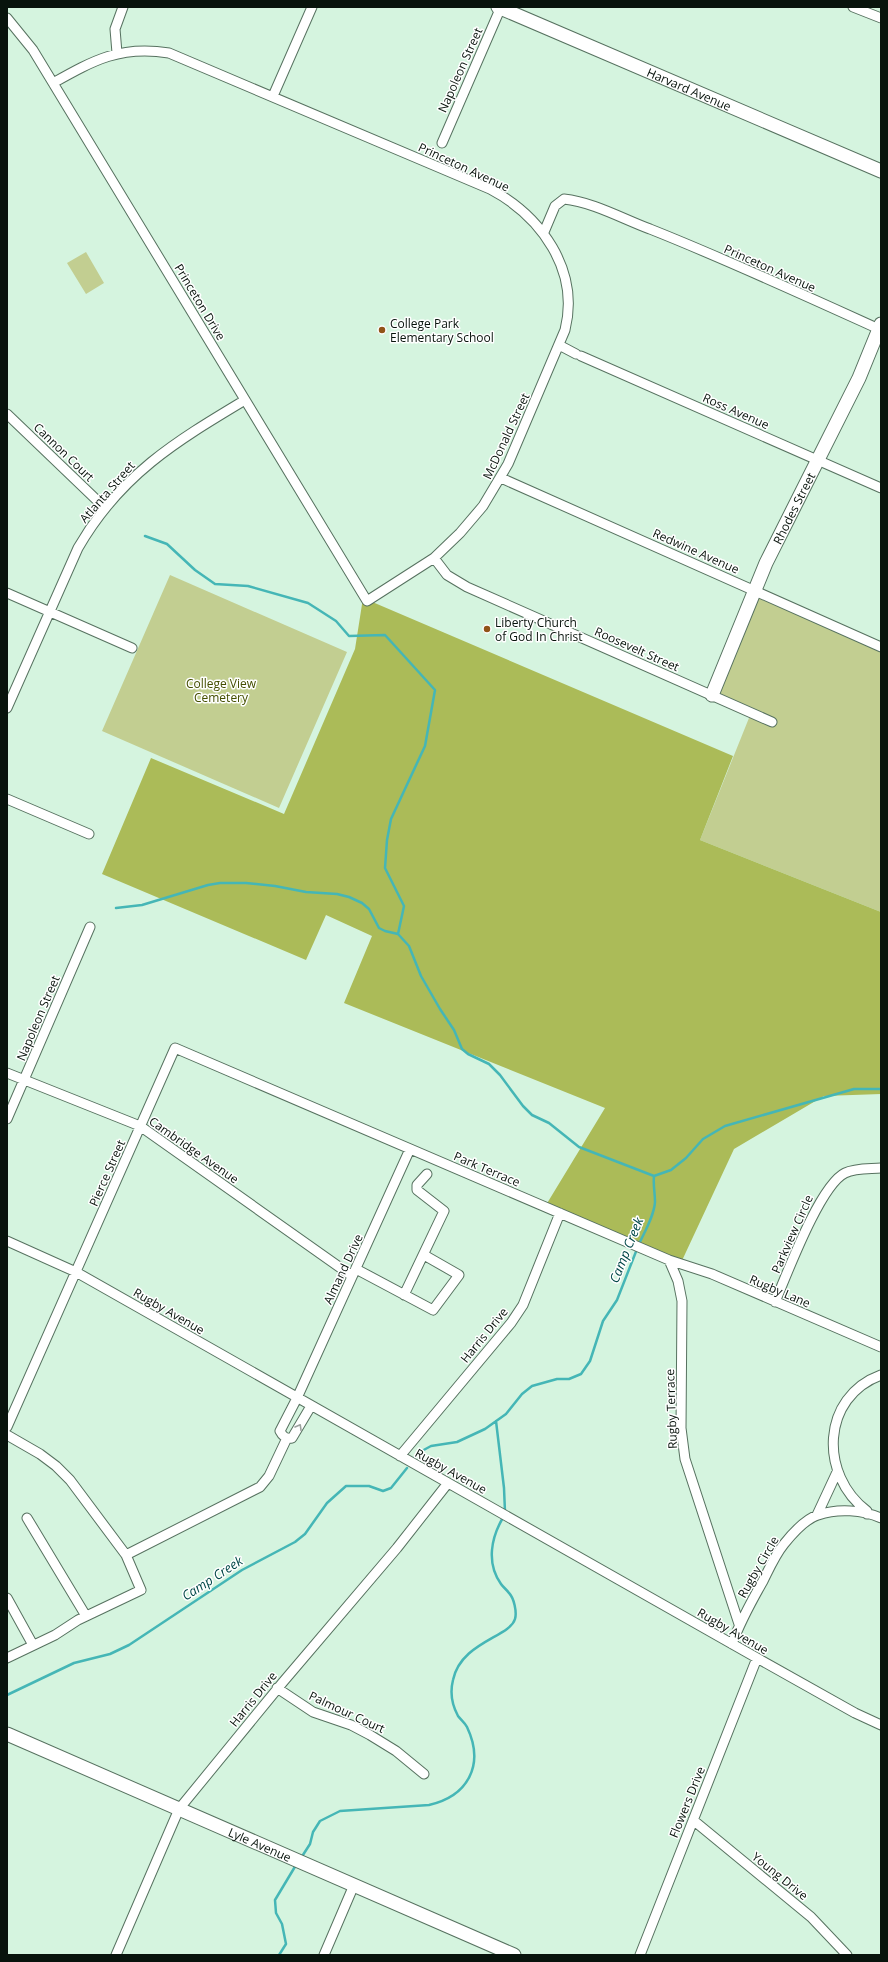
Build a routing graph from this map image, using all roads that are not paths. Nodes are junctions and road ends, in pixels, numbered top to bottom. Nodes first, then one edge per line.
1 (123, 7) edge
2 (312, 7) edge
3 (500, 7) edge
4 (853, 7) edge
5 (7, 18) edge
6 (881, 18) edge
7 (117, 53) junction
8 (53, 83) junction
9 (273, 96) junction
10 (442, 143) dead end
11 (881, 171) edge
12 (544, 232) junction
13 (880, 327) edge
14 (559, 345) junction
15 (245, 400) junction
16 (7, 414) edge
17 (817, 460) junction
18 (501, 478) junction
19 (881, 488) edge
20 (105, 508) junction
21 (434, 558) junction
22 (754, 590) junction
23 (7, 593) edge
24 (366, 601) joint
25 (49, 611) junction
26 (881, 647) edge
27 (132, 648) dead end
28 (712, 695) junction
29 (7, 708) edge
30 (772, 722) dead end
31 (7, 799) edge
32 (89, 834) dead end
33 (90, 927) dead end
34 (7, 1073) edge
35 (24, 1080) junction
36 (296, 1100) joint
37 (7, 1119) edge
38 (140, 1126) junction
39 (410, 1149) junction
40 (881, 1168) edge
41 (427, 1174) dead end
42 (560, 1214) junction
43 (7, 1242) edge
44 (424, 1255) junction
45 (669, 1260) junction
46 (76, 1272) junction
47 (354, 1273) junction
48 (404, 1295) junction
49 (775, 1302) junction
50 (881, 1347) edge
51 (881, 1375) edge
52 (297, 1398) junction
53 (311, 1406) junction
54 (7, 1427) edge
55 (7, 1435) edge
56 (287, 1438) junction
57 (400, 1456) junction
58 (837, 1472) junction
59 (448, 1483) junction
60 (867, 1514) junction
61 (817, 1515) junction
62 (27, 1518) dead end
63 (881, 1518) edge
64 (126, 1555) junction
65 (7, 1598) edge
66 (86, 1616) junction
67 (740, 1624) junction
68 (732, 1644) junction
69 (33, 1645) junction
70 (7, 1658) edge
71 (757, 1658) junction
72 (277, 1688) junction
73 (881, 1725) edge
74 (7, 1734) edge
75 (424, 1774) dead end
76 (179, 1809) junction
77 (693, 1820) junction
78 (354, 1885) junction
79 (116, 1955) edge
80 (324, 1955) edge
81 (514, 1955) edge
82 (640, 1955) edge
83 (847, 1955) edge

1 - 7 street
2 - 9 street
3 - 10 street, Napoleon Street
3 - 11 street, Harvard Avenue
4 - 6 street
5 - 8 street, Princeton Drive
7 - 8 street, Princeton Avenue
7 - 9 street, Princeton Avenue
8 - 15 street, Princeton Drive
9 - 12 street, Princeton Avenue
12 - 13 street, Princeton Avenue
12 - 14 street, McDonald Street
13 - 17 street, Rhodes Street
14 - 17 street, Ross Avenue
14 - 18 street, McDonald Street
15 - 20 street, Atlanta Street
15 - 24 street, Princeton Drive
16 - 20 street, Cannon Court
17 - 19 street, Ross Avenue
17 - 22 street, Rhodes Street
18 - 21 street, McDonald Street
18 - 22 street, Redwine Avenue
20 - 25 street, Atlanta Street
21 - 24 street, McDonald Street
21 - 28 street, Roosevelt Street
22 - 26 street, Redwine Avenue
22 - 28 street, Rhodes Street
23 - 25 street
25 - 27 street
25 - 29 street, Atlanta Street
28 - 30 street, Roosevelt Street
31 - 32 street
33 - 35 street, Napoleon Street
34 - 35 street, Cambridge Avenue
35 - 37 street, Napoleon Street
35 - 38 street, Cambridge Avenue
36 - 38 street, Pierce Street
36 - 39 street, Park Terrace
38 - 46 street, Pierce Street
38 - 47 street, Cambridge Avenue
39 - 42 street, Park Terrace
39 - 47 street, Almand Drive
40 - 49 street, Parkview Circle
41 - 44 street
42 - 45 street, Park Terrace
42 - 57 street, Harris Drive
43 - 46 street, Rugby Avenue
44 - 48 street
44 - 48 street, Cambridge Avenue
45 - 49 street, Rugby Lane
45 - 67 street, Rugby Terrace
46 - 52 street, Rugby Avenue
46 - 54 street, Pierce Street
47 - 48 street, Cambridge Avenue
47 - 52 street, Almand Drive
49 - 50 street, Rugby Lane
51 - 58 street
52 - 53 street, Rugby Avenue
52 - 56 street, Almand Drive
56 -> 53 street
53 - 57 street, Rugby Avenue
55 - 64 street
56 - 64 street
57 - 59 street, Rugby Avenue
58 - 60 street
58 - 61 street
59 - 68 street, Rugby Avenue
59 - 72 street, Harris Drive
60 - 61 street, Rugby Circle
60 - 63 street, Rugby Circle
61 - 67 street, Rugby Circle
62 - 66 street
64 - 66 street
65 - 69 street
66 - 69 street
67 - 68 street, Rugby Circle
68 - 71 street, Rugby Avenue
69 - 70 street
71 - 73 street, Rugby Avenue
71 - 77 street, Flowers Drive
72 - 75 street, Palmour Court
72 - 76 street, Harris Drive
74 - 76 street, Lyle Avenue
76 - 78 street, Lyle Avenue
76 - 79 street, Harris Drive
77 - 82 street, Flowers Drive
77 - 83 street, Young Drive
78 - 80 street
78 - 81 street, Lyle Avenue

